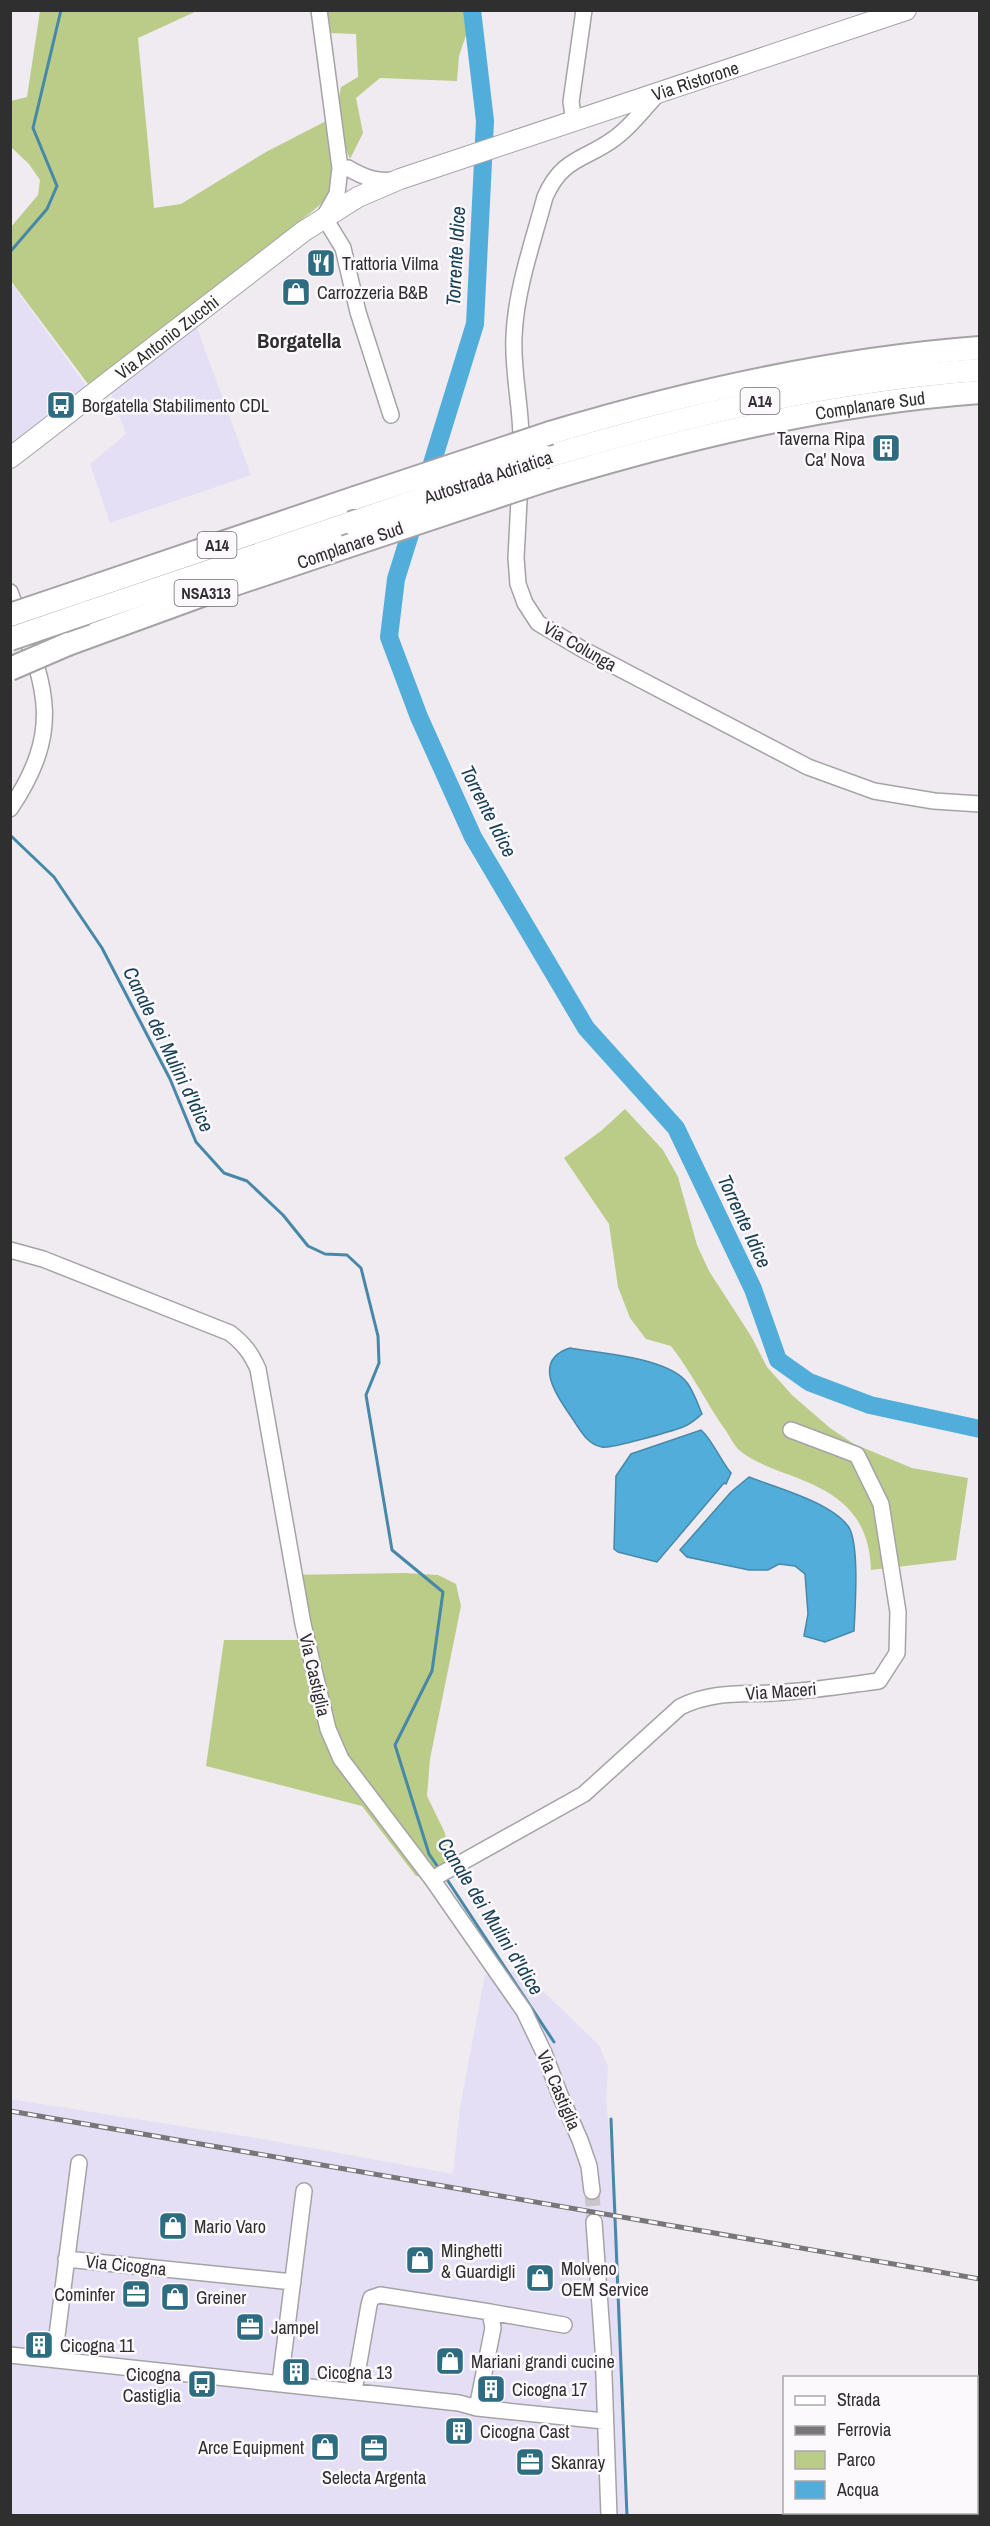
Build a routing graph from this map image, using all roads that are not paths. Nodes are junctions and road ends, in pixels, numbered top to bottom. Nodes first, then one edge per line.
1 (319, 10) edge
2 (584, 10) edge
3 (906, 10) edge
4 (625, 111) junction
5 (565, 124) junction
6 (617, 137) junction
7 (485, 151) joint
8 (342, 164) junction
9 (402, 178) junction
10 (358, 197) junction
11 (324, 217) junction
12 (980, 348) edge
13 (980, 370) edge
14 (980, 392) edge
15 (391, 415) dead end
16 (10, 458) edge
17 (10, 592) edge
18 (10, 615) edge
19 (10, 639) edge
20 (10, 669) edge
21 (980, 804) edge
22 (10, 809) edge
23 (10, 1250) edge
24 (791, 1430) dead end
25 (439, 1875) junction
26 (79, 2163) dead end
27 (304, 2191) dead end
28 (592, 2191) tunnel mouth
29 (594, 2222) tunnel mouth
30 (66, 2259) junction
31 (293, 2282) junction
32 (490, 2312) junction
33 (564, 2325) dead end
34 (10, 2355) edge
35 (54, 2359) junction
36 (280, 2383) junction
37 (354, 2391) junction
38 (477, 2408) junction
39 (604, 2421) junction
40 (609, 2516) edge

1 - 8 street, Via Antonio Zucchi
2 - 5 street
3 - 4 main road, Via Ristorone
4 - 5 main road, Via Ristorone
4 - 6 street, Via Colunga
4 - 6 street
5 - 7 main road, Via Ristorone
6 - 21 street, Via Colunga
7 - 9 main road, Via Antonio Zucchi
8 - 9 street, Via Antonio Zucchi
8 - 10 street, Via Antonio Zucchi
8 - 11 street, Via Antonio Zucchi
9 - 10 main road, Via Antonio Zucchi
10 - 11 main road, Via Antonio Zucchi
11 - 15 street
11 - 16 main road, Via Antonio Zucchi
12 - 18 highway, Autostrada Adriatica / A14, bridge
13 - 19 highway, Autostrada Adriatica / A14, bridge
14 - 20 highway, Complanare Sud / NSA313, bridge
17 - 22 street
23 - 25 street, Via Castiglia
24 - 25 street, Via Maceri
25 - 28 street, Via Castiglia
26 - 30 street, Via Cicogna
27 - 31 street
29 - 39 street
30 - 31 street, Via Cicogna
30 - 35 street, Via Cicogna
31 - 36 street
32 - 33 street
32 - 37 street
32 - 38 street
34 - 35 street
35 - 36 street
36 - 37 street
37 - 38 street
38 - 39 street
39 - 40 street

